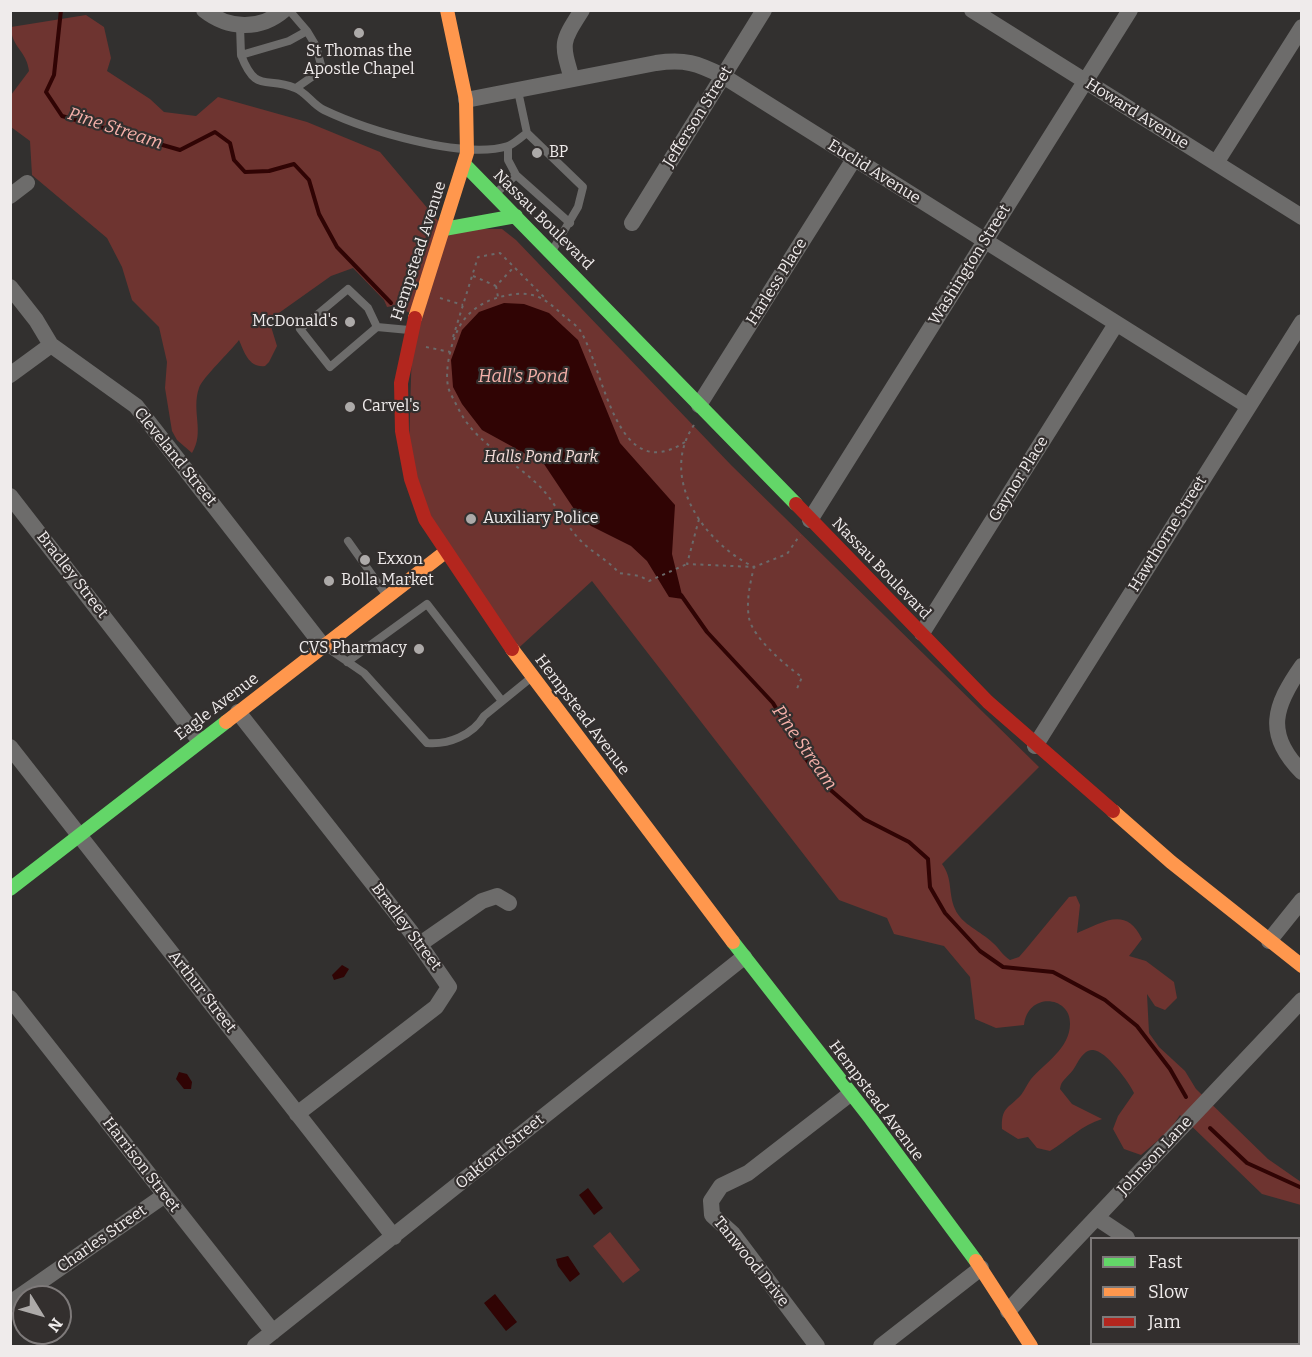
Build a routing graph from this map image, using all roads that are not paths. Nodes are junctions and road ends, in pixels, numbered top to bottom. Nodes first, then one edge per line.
1 (204, 10) edge
2 (284, 10) edge
3 (289, 10) edge
4 (447, 10) edge
5 (582, 10) edge
6 (764, 10) edge
7 (972, 10) edge
8 (1130, 10) edge
9 (240, 26) junction
10 (1302, 27) edge
11 (307, 31) junction
12 (241, 55) junction
13 (723, 76) junction
14 (572, 80) junction
15 (1085, 82) junction
16 (296, 88) junction
17 (518, 91) junction
18 (466, 99) junction
19 (527, 133) junction
20 (508, 146) junction
21 (467, 149) junction
22 (854, 159) junction
23 (1216, 164) junction
24 (465, 165) junction
25 (516, 175) junction
26 (27, 183) dead end
27 (495, 195) junction
28 (10, 196) edge
29 (516, 216) junction
30 (1302, 217) edge
31 (570, 223) junction
32 (632, 223) dead end
33 (444, 229) junction
34 (985, 241) junction
35 (551, 251) junction
36 (10, 287) edge
37 (1302, 322) edge
38 (1116, 324) junction
39 (377, 327) junction
40 (409, 337) junction
41 (51, 345) junction
42 (10, 375) edge
43 (1248, 406) junction
44 (702, 408) junction
45 (10, 496) edge
46 (810, 520) junction
47 (348, 541) dead end
48 (444, 553) junction
49 (387, 597) junction
50 (921, 633) junction
51 (323, 646) junction
52 (347, 662) junction
53 (1302, 666) edge
54 (532, 677) junction
55 (502, 701) junction
56 (238, 712) junction
57 (199, 740) junction
58 (1035, 746) junction
59 (10, 747) edge
60 (1302, 772) edge
61 (79, 835) junction
62 (10, 889) edge
63 (1302, 900) edge
64 (509, 903) dead end
65 (1269, 940) junction
66 (420, 944) junction
67 (744, 957) junction
68 (1302, 966) edge
69 (10, 998) edge
70 (1302, 1000) edge
71 (850, 1094) junction
72 (297, 1114) junction
73 (165, 1195) junction
74 (1097, 1218) junction
75 (394, 1236) junction
76 (1124, 1237) edge
77 (981, 1268) junction
78 (10, 1303) edge
79 (1008, 1311) junction
80 (273, 1332) junction
81 (255, 1347) edge
82 (818, 1347) edge
83 (881, 1347) edge
84 (1031, 1347) edge

1 - 9 street
2 - 9 street
3 - 11 lane
4 - 18 main road, Hempstead Avenue
5 - 14 street
6 - 13 street, Jefferson Street
7 - 15 street, Howard Avenue
8 - 15 street, Washington Street
9 - 12 lane
10 - 23 street
11 - 12 lane
11 - 16 lane
12 - 16 lane
13 - 14 street, Euclid Avenue
13 - 22 street, Euclid Avenue
13 - 32 street, Jefferson Street
14 - 17 street, Euclid Avenue
15 - 23 street, Howard Avenue
15 - 34 street, Washington Street
16 - 21 lane
17 - 18 street, Euclid Avenue
17 - 19 lane
18 - 21 main road, Hempstead Avenue
19 - 20 lane
19 - 31 lane
20 - 21 lane
20 - 25 lane
21 - 24 main road, Hempstead Avenue
22 - 34 street, Euclid Avenue
22 - 44 street, Harless Place
23 - 30 street, Howard Avenue
24 - 27 main road, Nassau Boulevard
24 - 33 main road, Hempstead Avenue
25 - 27 lane
25 - 31 lane
26 - 28 street
27 - 29 main road, Nassau Boulevard
29 - 33 main road
29 - 35 main road, Nassau Boulevard
31 - 35 lane
33 - 40 main road, Hempstead Avenue
34 - 38 street, Euclid Avenue
34 - 46 street, Washington Street
35 - 44 main road, Nassau Boulevard
36 - 41 street, Cleveland Street
37 - 43 street, Hawthorne Street
38 - 43 street, Euclid Avenue
38 - 50 street, Gaynor Place
39 - 39 lane
39 - 40 lane
40 - 48 main road, Hempstead Avenue
41 - 42 street
41 - 51 street, Cleveland Street
43 - 58 street, Hawthorne Street
44 - 46 main road, Nassau Boulevard
45 - 57 street, Bradley Street
46 - 50 main road, Nassau Boulevard
47 - 49 lane
48 - 49 main road, Eagle Avenue
48 - 54 main road, Hempstead Avenue
49 - 51 main road, Eagle Avenue
50 - 58 main road, Nassau Boulevard
51 - 52 lane
51 - 56 main road, Eagle Avenue
52 - 55 lane
52 - 55 lane
53 - 60 street
54 - 55 lane
54 - 67 main road, Hempstead Avenue
56 - 57 main road, Eagle Avenue
56 - 66 street, Bradley Street
57 - 61 main road, Eagle Avenue
58 - 65 main road, Nassau Boulevard
59 - 61 street, Arthur Street
61 - 62 main road, Eagle Avenue
61 - 72 street, Arthur Street
63 - 65 street
64 - 66 street
65 - 68 main road, Nassau Boulevard
66 - 72 street, Bradley Street
67 - 71 main road, Hempstead Avenue
67 - 75 street, Oakford Street
69 - 73 street, Harrison Street
70 - 74 street, Johnson Lane
71 - 77 main road, Hempstead Avenue
71 - 82 street, Tanwood Drive
72 - 75 street, Arthur Street
73 - 78 street, Charles Street
73 - 80 street, Harrison Street
74 - 76 street
74 - 79 street, Johnson Lane
75 - 80 street, Oakford Street
77 - 79 main road, Hempstead Avenue
77 - 83 street
79 - 84 main road, Hempstead Avenue
80 - 81 street, Oakford Street

